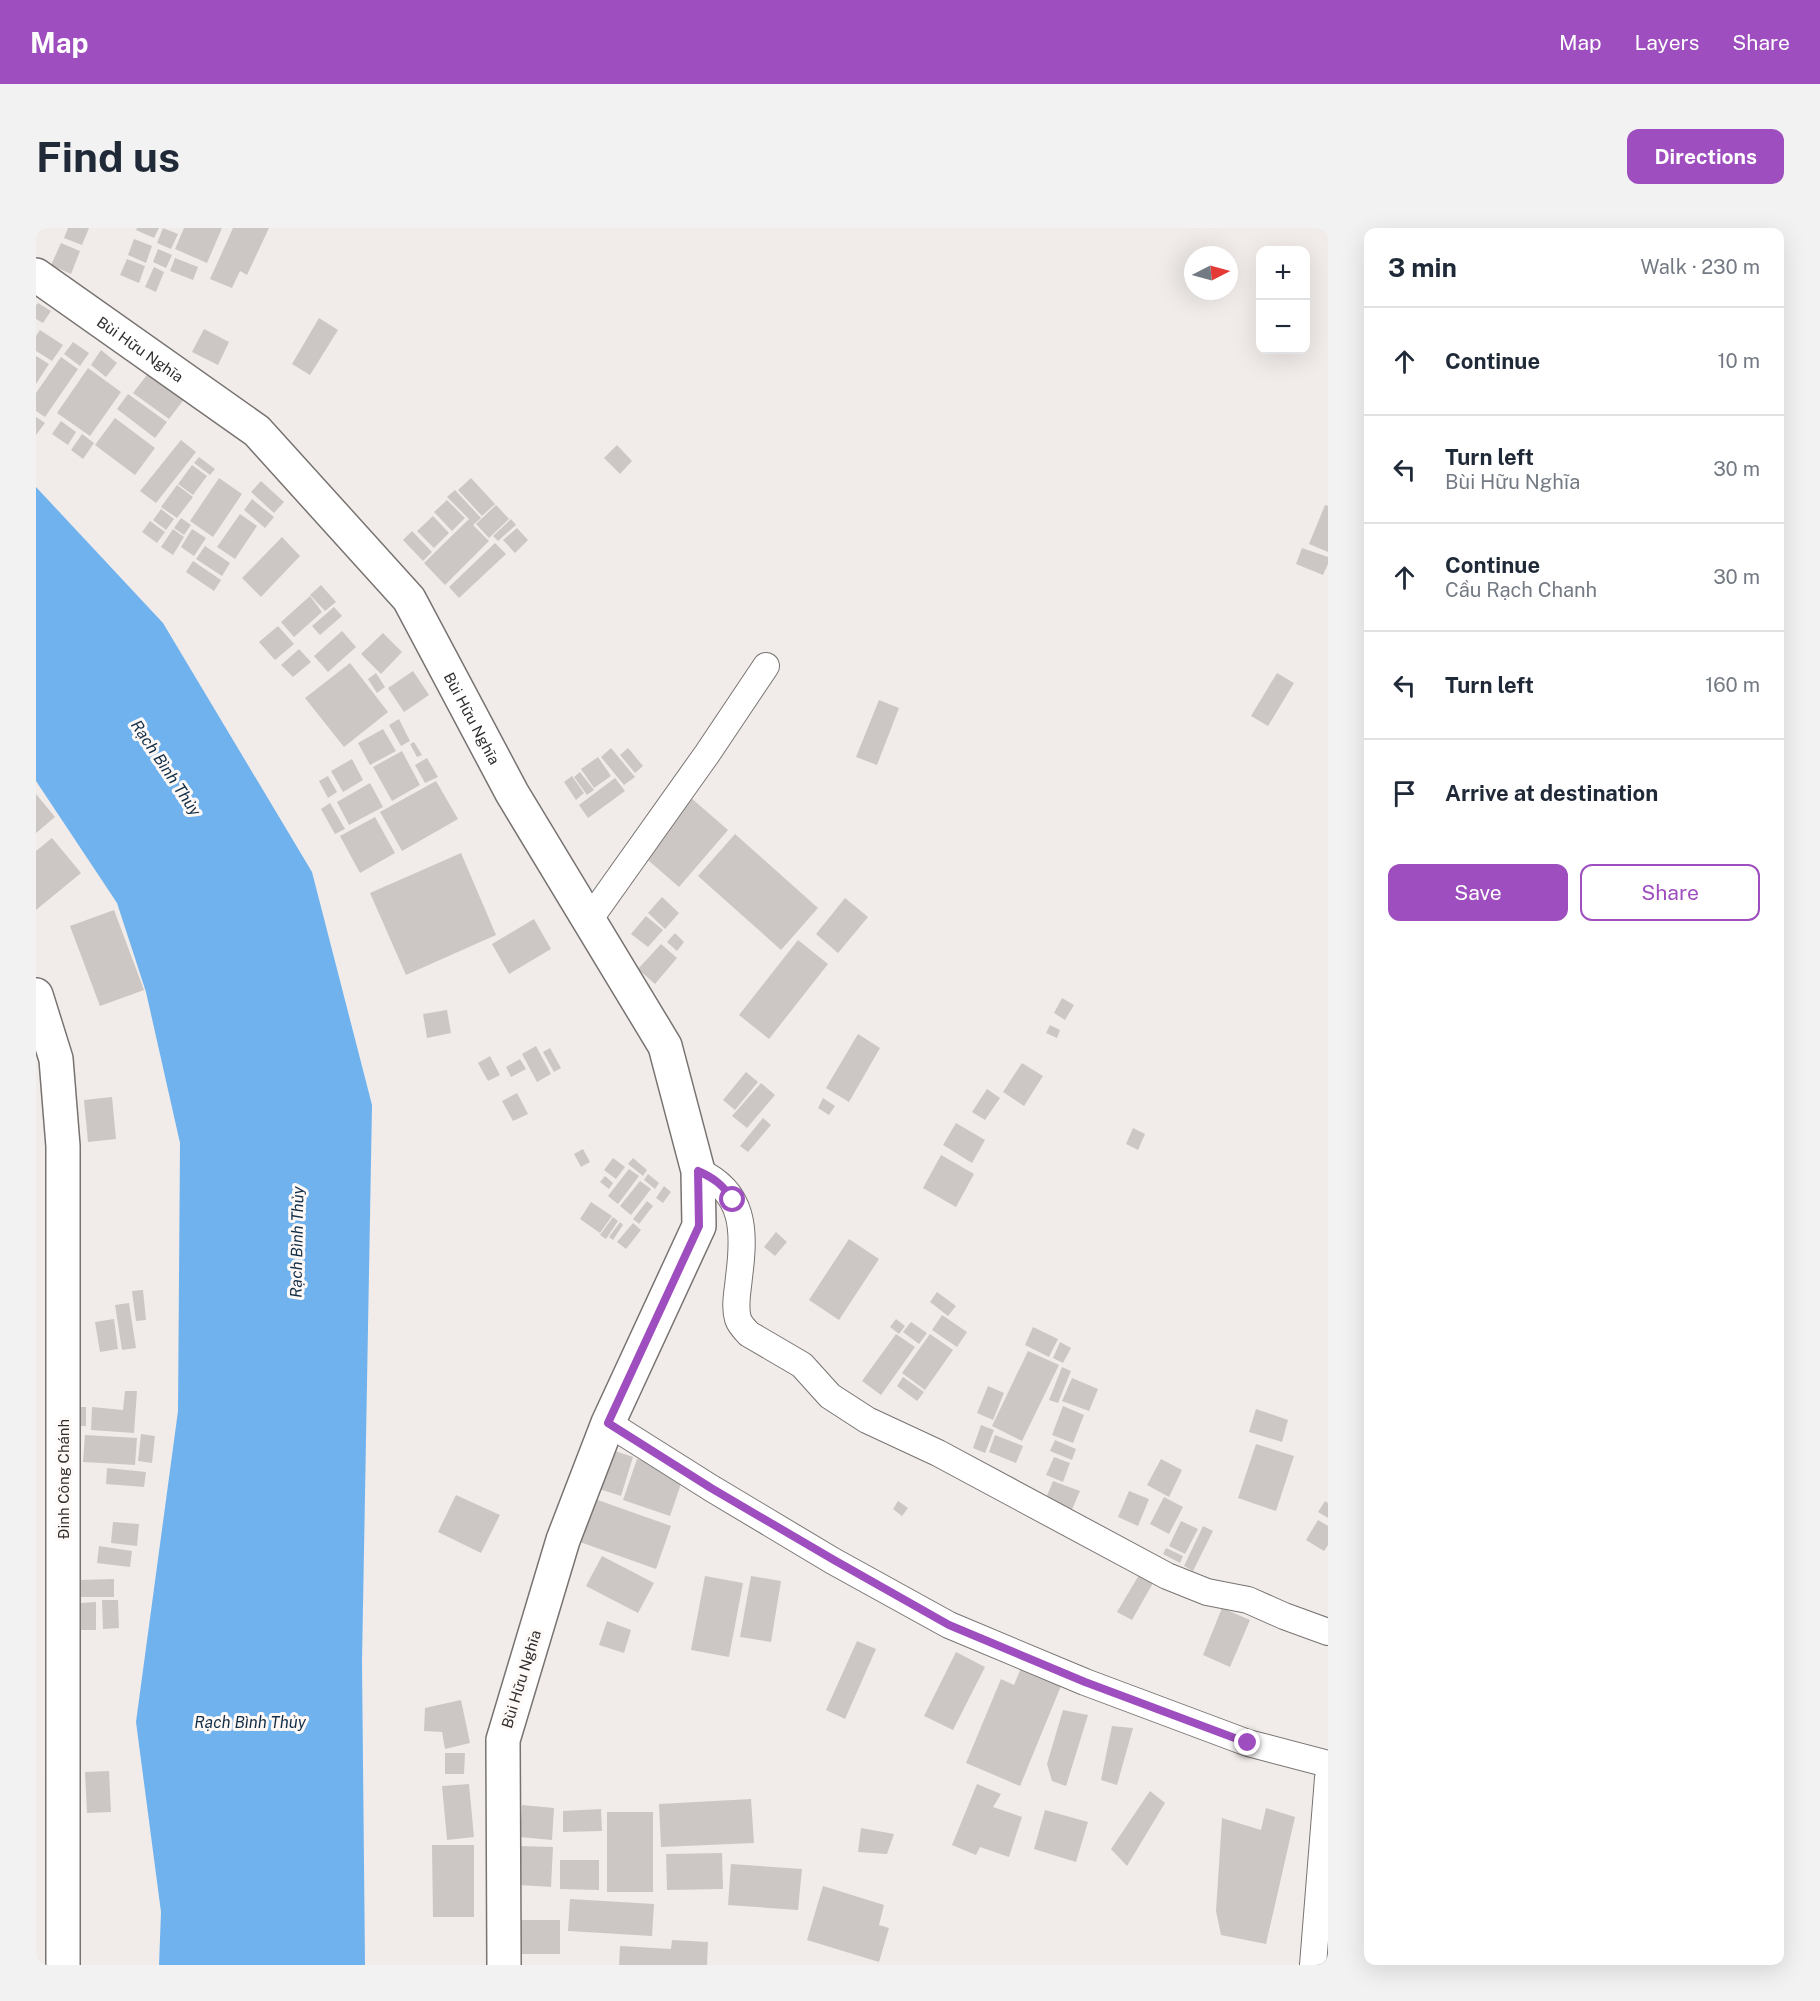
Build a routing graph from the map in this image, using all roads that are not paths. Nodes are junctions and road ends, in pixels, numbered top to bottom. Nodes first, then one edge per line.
1 (36, 274) edge
2 (766, 666) dead end
3 (589, 920) junction
4 (36, 996) edge
5 (46, 1065) edge
6 (698, 1171) junction
7 (612, 1415) junction
8 (1328, 1632) edge
9 (1328, 1764) edge
10 (1328, 1778) edge
11 (63, 1965) edge
12 (504, 1965) edge
13 (1313, 1965) edge

1 - 3 main road, Bùi Hữu Nghĩa
2 - 3 street
3 - 6 main road, Bùi Hữu Nghĩa
4 - 5 main road, Đinh Công Chánh
5 - 11 main road, Đinh Công Chánh
6 - 7 main road, Bùi Hữu Nghĩa
6 - 8 street
7 - 9 street
7 - 12 main road, Bùi Hữu Nghĩa
10 - 13 street

